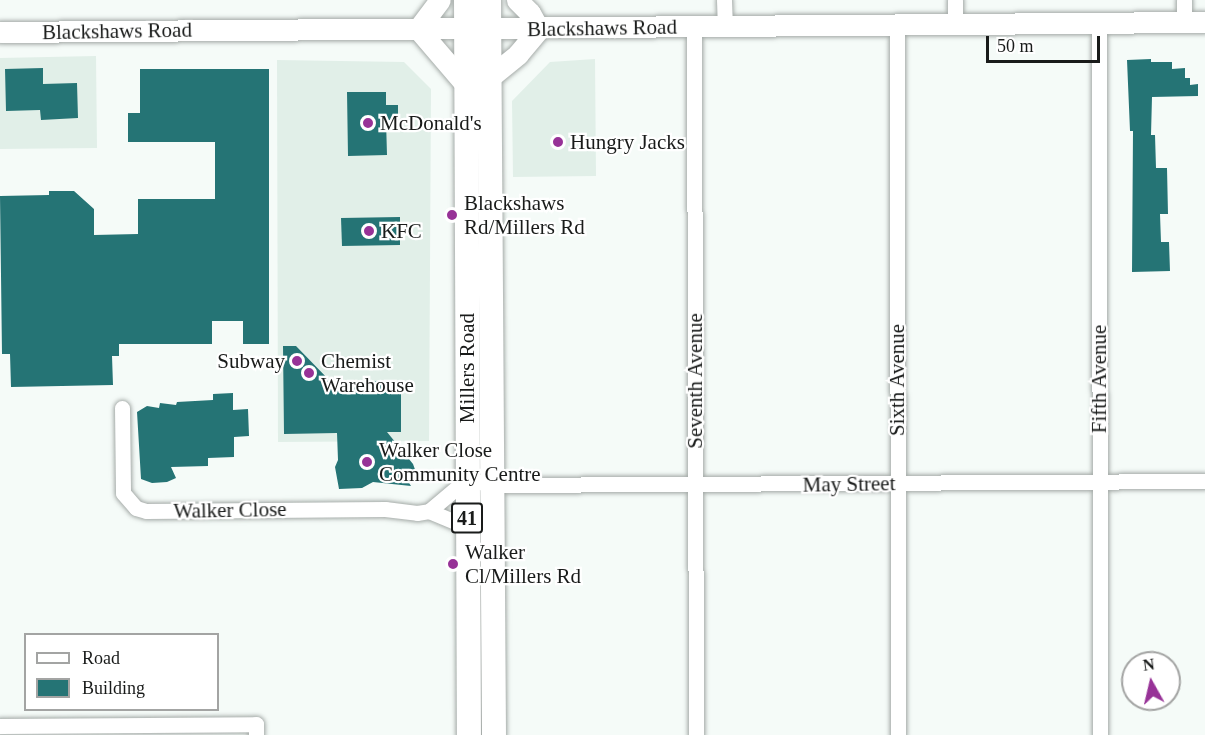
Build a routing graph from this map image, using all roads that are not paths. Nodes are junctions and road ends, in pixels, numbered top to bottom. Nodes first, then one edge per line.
1 (440, 0) edge
2 (466, 0) edge
3 (489, 0) edge
4 (517, 0) edge
5 (724, 0) edge
6 (955, 0) edge
7 (1184, 0) edge
8 (1195, 22) edge
9 (1099, 23) junction
10 (955, 24) junction
11 (897, 25) junction
12 (725, 26) junction
13 (694, 27) junction
14 (418, 29) junction
15 (478, 29) junction
16 (539, 29) junction
17 (0, 32) edge
18 (490, 77) junction
19 (466, 85) junction
20 (123, 408) dead end
21 (1205, 481) edge
22 (1100, 482) junction
23 (897, 484) junction
24 (493, 485) junction
25 (695, 485) junction
26 (467, 488) junction
27 (429, 511) junction
28 (467, 527) junction
29 (0, 726) edge
30 (256, 735) edge
31 (469, 735) edge
32 (495, 735) edge
33 (696, 735) edge
34 (898, 735) edge
35 (1100, 735) edge

1 - 14 main road
2 - 15 main road, Millers Road / 41
3 - 15 main road, Millers Road / 41
4 - 16 main road
5 - 12 street
6 - 10 street
7 - 8 street
8 - 9 main road, Blackshaws Road
9 - 10 main road, Blackshaws Road
9 - 22 street, Fifth Avenue
10 - 11 main road, Blackshaws Road
11 - 12 main road, Blackshaws Road
11 - 23 street, Sixth Avenue
12 - 13 main road, Blackshaws Road
13 - 16 main road, Blackshaws Road
13 - 25 street, Seventh Avenue
14 - 15 main road, Blackshaws Road
14 - 17 main road, Blackshaws Road
14 - 19 main road
15 - 16 main road, Blackshaws Road
15 - 18 main road, Millers Road / 41
15 - 19 main road, Millers Road / 41
16 - 18 main road
18 - 24 main road, Millers Road / 41
19 - 26 main road, Millers Road / 41
20 - 27 street, Walker Close
21 - 22 street, May Street
22 - 23 street, May Street
22 - 35 street, Fifth Avenue
23 - 25 street, May Street
23 - 34 street, Sixth Avenue
24 - 25 street, May Street
24 - 26 street, May Street
24 - 32 main road, Millers Road / 41
25 - 33 street, Seventh Avenue
26 - 27 street
26 - 28 main road, Millers Road / 41
27 - 28 street, Walker Close
28 - 31 main road, Millers Road / 41
29 - 30 street

